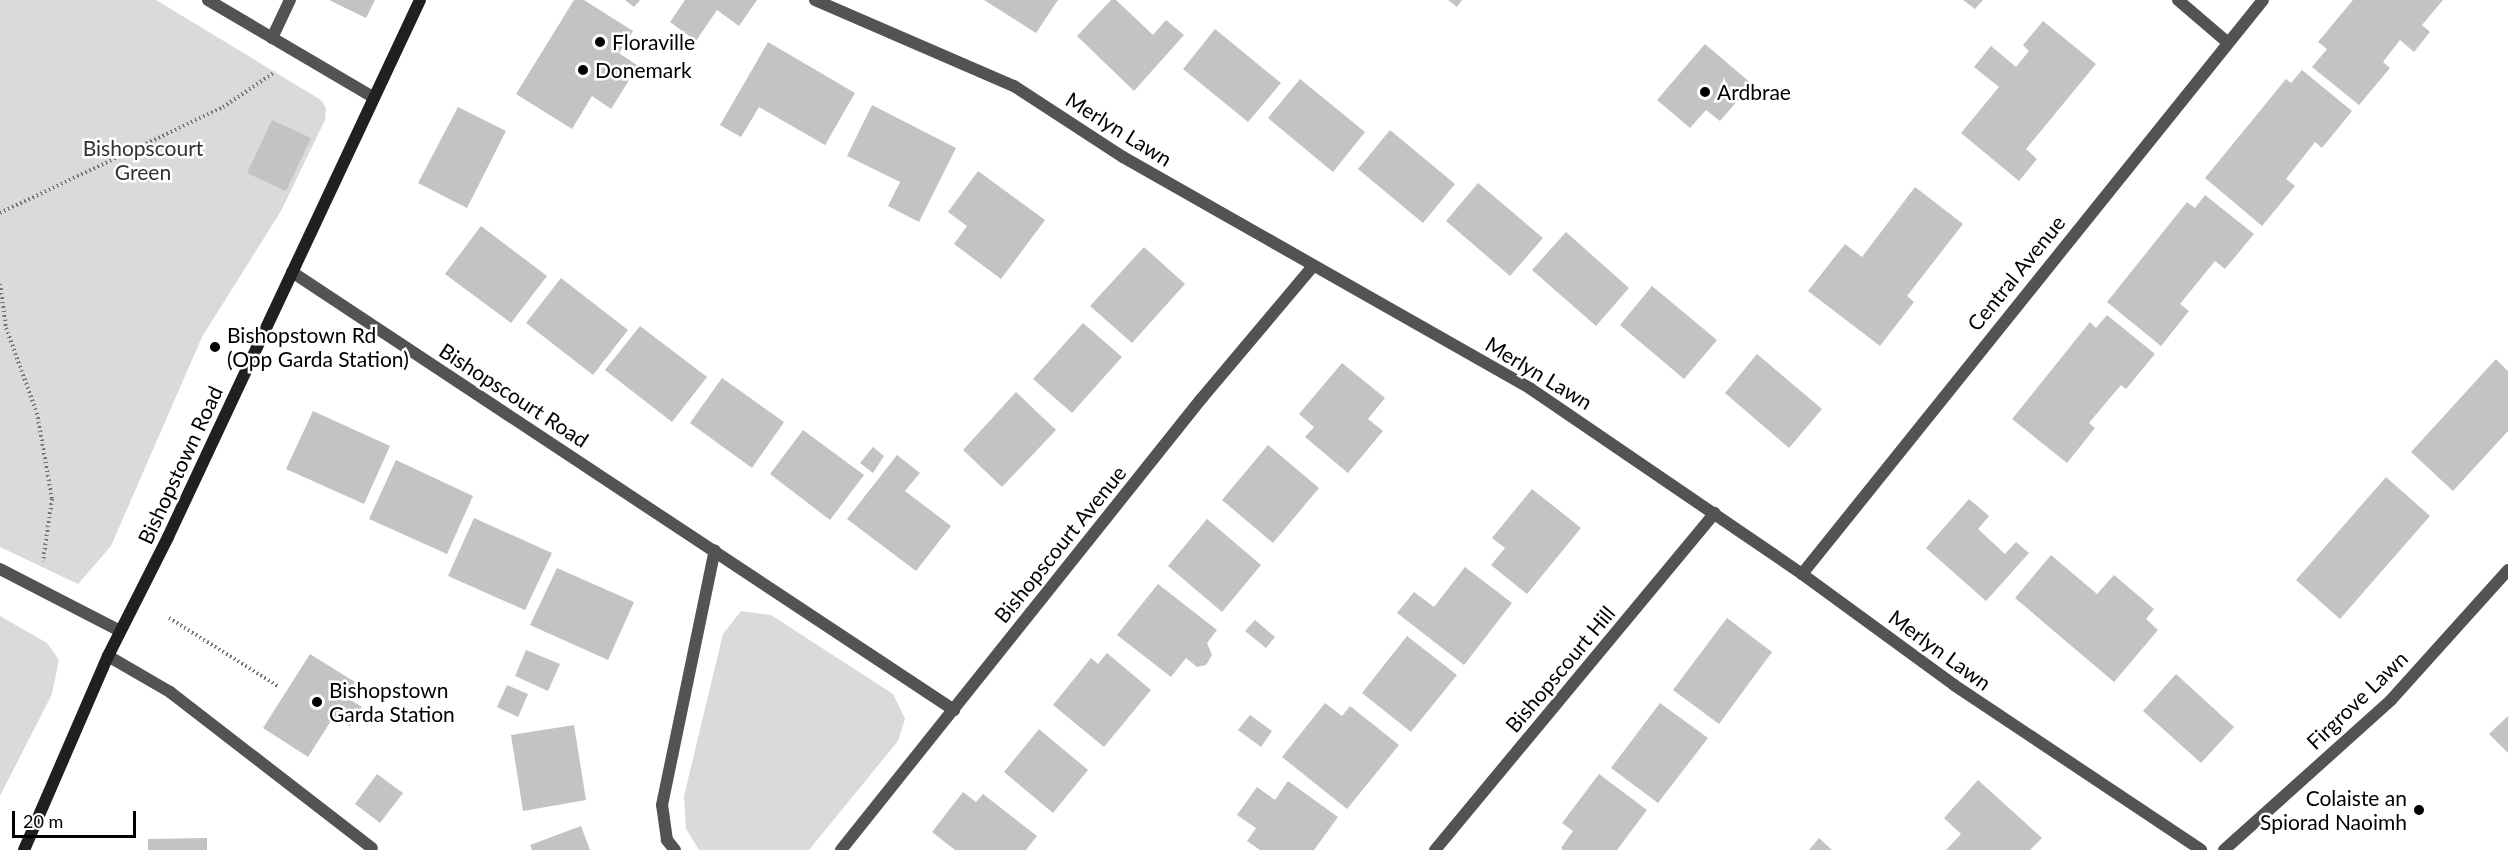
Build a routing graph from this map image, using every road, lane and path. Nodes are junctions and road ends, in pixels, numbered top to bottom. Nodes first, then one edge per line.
1 (208, 0) edge
2 (290, 0) edge
3 (420, 0) edge
4 (815, 0) edge
5 (2178, 0) edge
6 (2263, 0) edge
7 (272, 38) junction
8 (2227, 42) junction
9 (301, 55) junction
10 (374, 97) junction
11 (0, 213) edge
12 (1313, 266) junction
13 (292, 272) junction
14 (0, 284) edge
15 (1715, 513) junction
16 (715, 550) junction
17 (0, 569) edge
18 (2508, 570) edge
19 (1802, 574) junction
20 (39, 590) junction
21 (169, 618) dead end
22 (120, 631) junction
23 (108, 656) junction
24 (278, 686) dead end
25 (954, 710) junction
26 (372, 848) dead end
27 (24, 850) edge
28 (675, 850) edge
29 (841, 850) edge
30 (1435, 850) edge
31 (2201, 850) edge
32 (2224, 850) edge

1 - 7 street
2 - 7 street
3 - 10 main road, Bishopstown Road
4 - 12 street, Merlyn Lawn
5 - 8 street
6 - 8 street, Central Avenue
7 - 9 street
8 - 19 street, Central Avenue
9 - 10 street
9 - 11 path
10 - 13 main road, Bishopstown Road
12 - 15 street, Merlyn Lawn
12 - 25 street, Bishopscourt Avenue
13 - 16 street, Bishopscourt Road
13 - 22 main road, Bishopstown Road
14 - 20 path
15 - 19 street, Merlyn Lawn
15 - 30 street, Bishopscourt Hill
16 - 25 street, Bishopscourt Road
16 - 28 street
17 - 20 street
18 - 32 street, Firgrove Lawn
19 - 31 street, Merlyn Lawn
20 - 22 street
21 - 24 path
22 - 23 main road, Bishopstown Road
23 - 26 street
23 - 27 main road, Bishopstown Road
25 - 29 street, Bishopscourt Avenue

